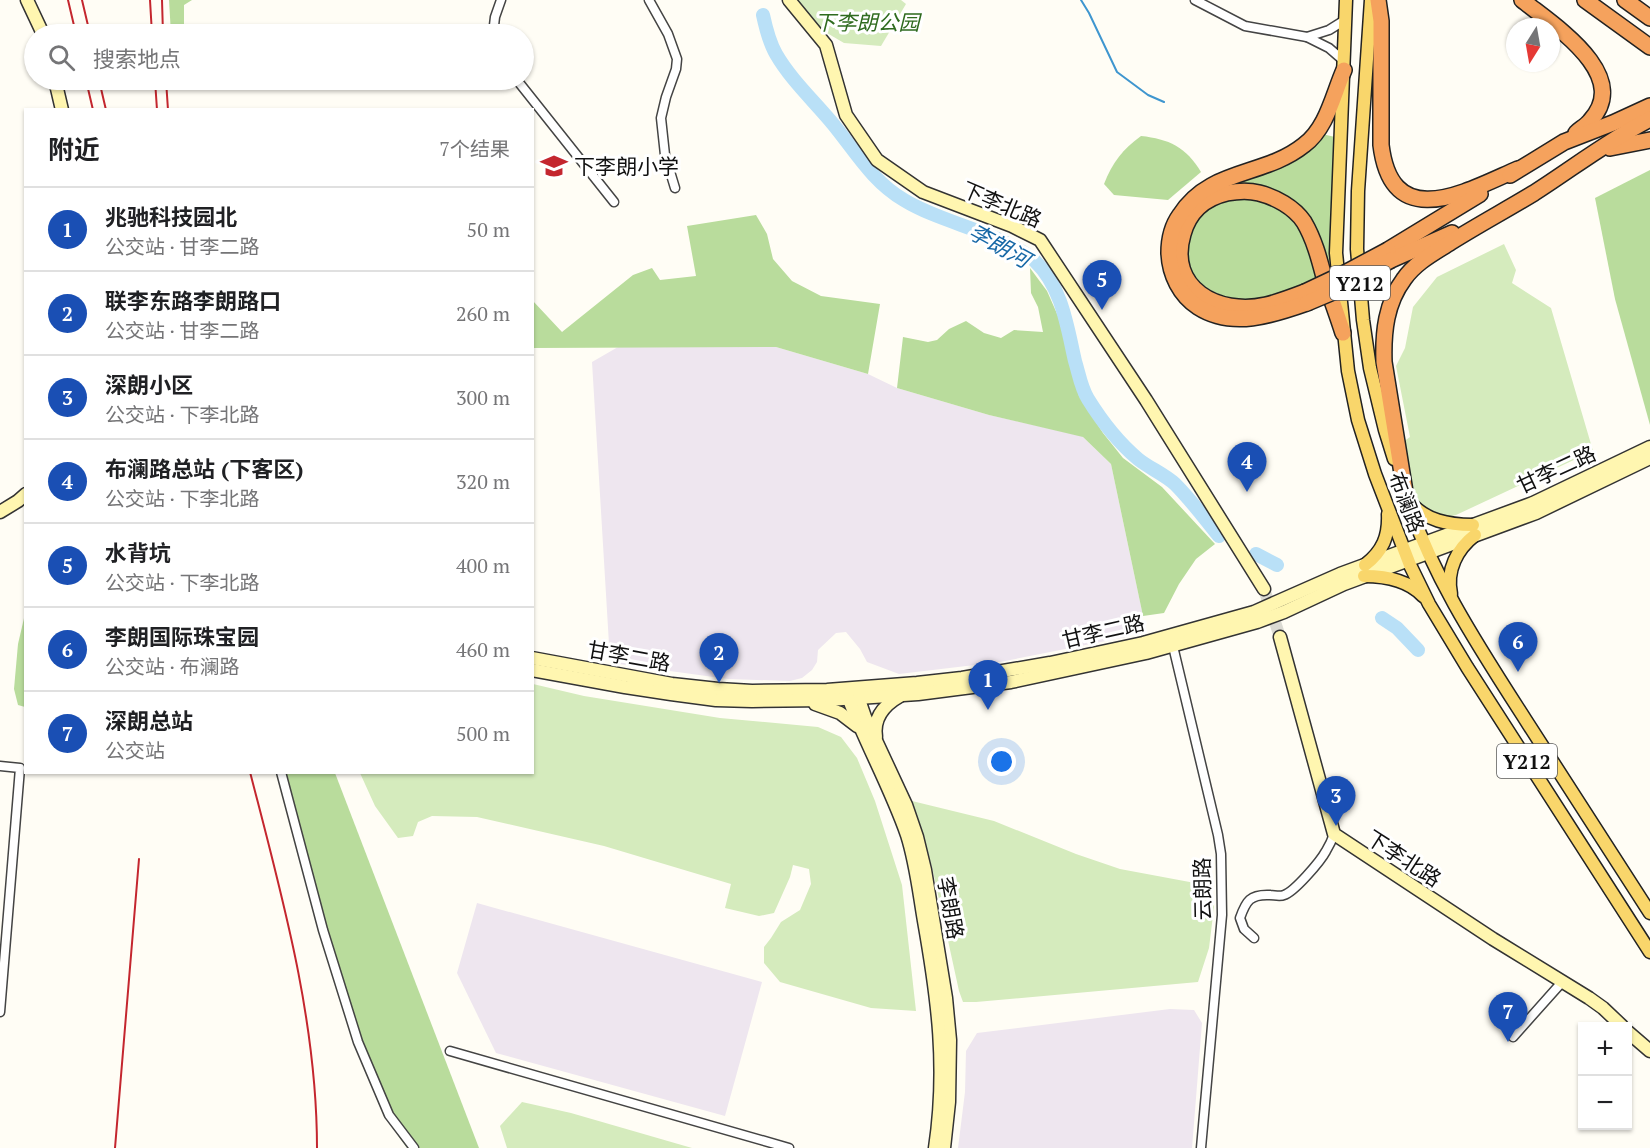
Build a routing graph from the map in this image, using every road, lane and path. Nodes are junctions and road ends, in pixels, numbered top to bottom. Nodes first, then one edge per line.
1 (27, 0) edge
2 (501, 0) edge
3 (649, 0) edge
4 (789, 0) edge
5 (1195, 0) edge
6 (1346, 0) edge
7 (1371, 0) edge
8 (1378, 0) edge
9 (1522, 0) edge
10 (1585, 0) edge
11 (1625, 0) edge
12 (1650, 18) edge
13 (1345, 20) junction
14 (38, 24) edge
15 (494, 24) edge
16 (1307, 37) junction
17 (1650, 47) edge
18 (1344, 65) junction
19 (57, 90) edge
20 (525, 90) edge
21 (1650, 106) edge
22 (62, 108) edge
23 (1650, 119) edge
24 (1650, 140) edge
25 (1564, 142) junction
26 (1582, 160) junction
27 (1518, 169) junction
28 (675, 188) dead end
29 (614, 202) dead end
30 (1488, 219) junction
31 (1389, 255) junction
32 (1306, 297) junction
33 (1343, 333) junction
34 (1650, 447) edge
35 (1650, 458) edge
36 (24, 496) edge
37 (1406, 498) junction
38 (1387, 506) junction
39 (0, 513) edge
40 (1474, 530) junction
41 (1426, 548) junction
42 (1406, 555) junction
43 (1365, 571) junction
44 (1264, 589) tunnel mouth
45 (1452, 601) junction
46 (1429, 604) junction
47 (1280, 637) tunnel mouth
48 (1171, 641) junction
49 (534, 658) edge
50 (534, 670) edge
51 (851, 693) junction
52 (901, 695) junction
53 (799, 701) junction
54 (862, 732) junction
55 (876, 741) junction
56 (0, 766) edge
57 (282, 774) edge
58 (1334, 834) junction
59 (1650, 913) edge
60 (1254, 938) dead end
61 (1650, 952) edge
62 (1563, 981) junction
63 (0, 1012) edge
64 (1618, 1022) edge
65 (1632, 1035) edge
66 (1513, 1037) dead end
67 (450, 1051) dead end
68 (1650, 1051) edge
69 (414, 1148) edge
70 (789, 1148) edge
71 (935, 1148) edge
72 (944, 1148) edge
73 (1201, 1148) edge

1 - 14 street
2 - 15 street
3 - 28 street
4 - 44 street, 下李北路
5 - 16 street
6 - 13 main road, 布澜路 / Y212
7 - 37 main road, 布澜路 / Y212
8 - 27 highway
9 - 25 highway
10 - 17 highway
11 - 12 highway
13 - 16 street
13 - 18 main road, 布澜路 / Y212
16 - 18 street
18 - 32 highway
18 - 33 main road, 布澜路 / Y212
19 - 22 street
20 - 29 street
21 - 25 highway
23 - 26 highway
24 - 26 highway
25 - 27 highway
26 - 30 highway
27 - 31 highway
30 - 31 highway
30 - 37 highway
31 - 32 highway, bridge
32 - 33 highway
33 - 38 main road, 布澜路 / Y212
34 - 40 street, 甘李二路
35 - 40 street, 甘李二路
36 - 39 street
37 - 40 main road
37 - 41 main road, 布澜路 / Y212
38 - 42 main road, 布澜路 / Y212
38 - 43 main road
40 - 41 street, 甘李二路
40 - 45 main road
41 - 42 street, 甘李二路
41 - 45 main road, 布澜路 / Y212
42 - 43 street, 甘李二路
42 - 46 main road, 布澜路 / Y212
43 - 46 main road
43 - 48 street, 甘李二路
45 - 59 main road, 布澜路 / Y212
46 - 61 main road, 布澜路 / Y212
47 - 58 street, 下李北路
48 - 51 street, 甘李二路
48 - 52 street, 甘李二路
48 - 73 street, 云朗路
49 - 51 street, 甘李二路
50 - 53 street, 甘李二路
51 - 52 street, 甘李二路
51 - 53 street, 甘李二路
51 - 54 street, 李朗路
51 - 55 street, 李朗路
52 - 55 street
53 - 54 street
54 - 71 street, 李朗路
55 - 72 street, 李朗路
56 - 63 street
57 - 69 street
58 - 60 street
58 - 62 street, 下李北路
62 - 64 street, 下李北路
62 - 66 street
65 - 68 street
67 - 70 street

